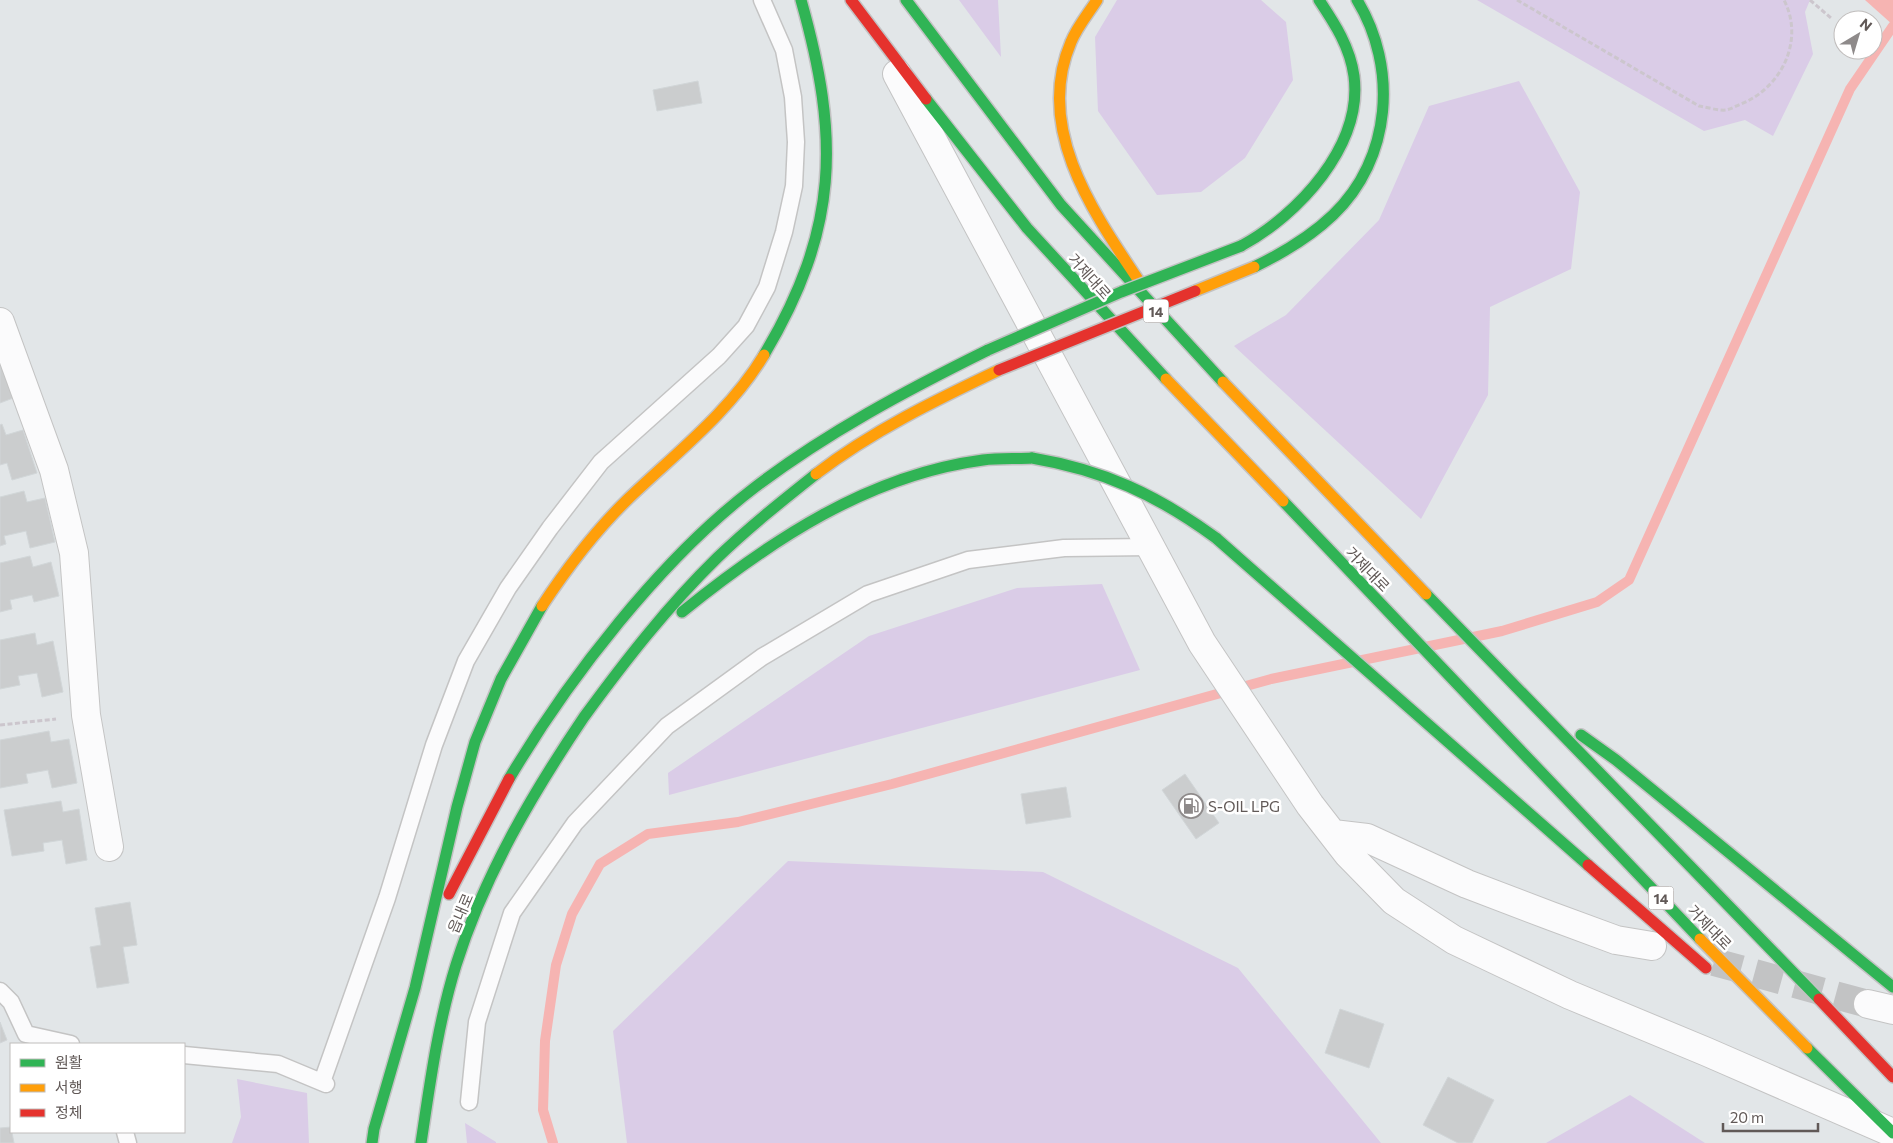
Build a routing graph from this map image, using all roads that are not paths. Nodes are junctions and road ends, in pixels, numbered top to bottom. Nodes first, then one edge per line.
1 (762, 0) edge
2 (801, 0) edge
3 (851, 0) edge
4 (906, 0) edge
5 (1096, 0) edge
6 (1319, 0) edge
7 (1357, 0) edge
8 (871, 27) junction
9 (0, 322) edge
10 (1166, 322) junction
11 (1151, 547) junction
12 (1515, 686) junction
13 (584, 717) junction
14 (1333, 834) junction
15 (109, 847) dead end
16 (1652, 946) dead end
17 (425, 948) junction
18 (1714, 976) tunnel mouth
19 (1893, 987) edge
20 (0, 991) edge
21 (1752, 1008) dead end
22 (66, 1043) edge
23 (185, 1055) edge
24 (1893, 1077) edge
25 (469, 1102) dead end
26 (1893, 1133) edge
27 (372, 1143) edge
28 (421, 1143) edge

1 - 23 lane
2 - 17 main road
3 - 8 main road, 거제대로 / 14
4 - 10 main road, 거제대로 / 14
5 - 10 main road
6 - 17 main road, bridge
7 - 13 main road, bridge
8 - 11 street
8 - 26 main road, 거제대로 / 14
9 - 15 street
10 - 12 main road, 거제대로 / 14
11 - 14 street
11 - 25 lane
12 - 19 main road
12 - 24 main road, 거제대로 / 14
13 - 18 main road, bridge
13 - 28 main road, 읍내로
14 - 16 street
14 - 26 street
17 - 27 main road
20 - 22 lane
21 - 26 main road

